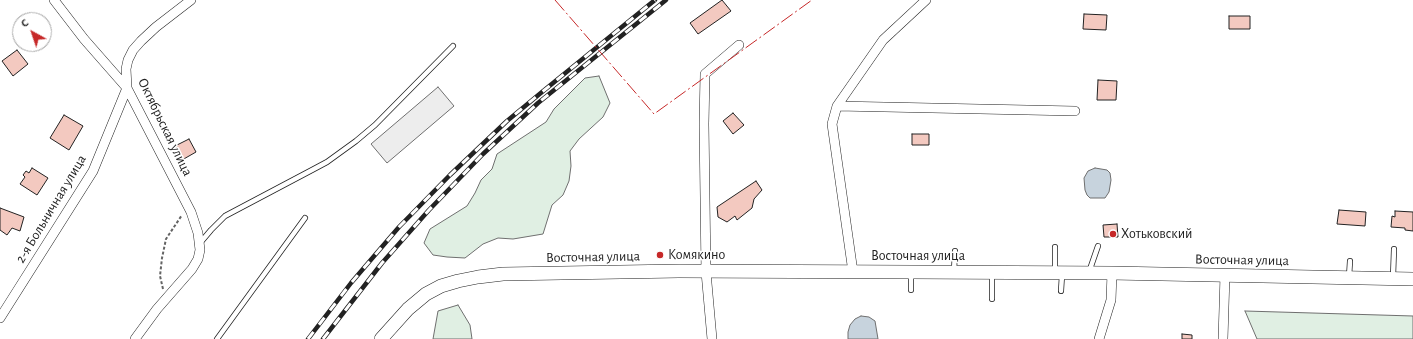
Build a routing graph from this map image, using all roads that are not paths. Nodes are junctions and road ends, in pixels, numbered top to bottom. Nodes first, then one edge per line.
1 (54, 0) edge
2 (192, 0) edge
3 (926, 0) edge
4 (739, 45) dead end
5 (453, 46) dead end
6 (127, 88) junction
7 (837, 106) junction
8 (1075, 112) dead end
9 (305, 218) dead end
10 (200, 243) junction
11 (1098, 246) dead end
12 (1055, 247) dead end
13 (1394, 249) dead end
14 (955, 251) dead end
15 (1350, 261) dead end
16 (706, 272) junction
17 (853, 272) junction
18 (911, 272) junction
19 (954, 272) junction
20 (992, 273) junction
21 (1058, 273) junction
22 (1089, 273) junction
23 (1112, 273) junction
24 (1225, 275) junction
25 (1349, 278) junction
26 (1393, 278) junction
27 (1413, 279) edge
28 (911, 290) dead end
29 (1061, 291) dead end
30 (992, 299) dead end
31 (0, 318) edge
32 (135, 339) edge
33 (217, 339) edge
34 (382, 339) edge
35 (712, 339) edge
36 (1099, 339) edge
37 (1223, 339) edge

1 - 6 street
2 - 6 street, Октябрьская улица
3 - 7 street
4 - 16 street
5 - 10 lane
6 - 10 street, Октябрьская улица
6 - 31 street, 2-я Больничная улица
7 - 8 street
7 - 17 street
9 - 33 lane
10 - 32 street
11 - 22 lane
12 - 21 lane
13 - 26 lane
14 - 19 lane
15 - 25 lane
16 - 17 main road, Восточная улица
16 - 34 main road, Восточная улица
16 - 35 street
17 - 18 main road, Восточная улица
18 - 19 main road, Восточная улица
18 - 28 lane
19 - 20 main road, Восточная улица
20 - 21 main road, Восточная улица
20 - 30 lane
21 - 22 main road, Восточная улица
21 - 29 lane
22 - 23 main road, Восточная улица
23 - 24 main road, Восточная улица
23 - 36 street
24 - 25 main road, Восточная улица
24 - 37 street
25 - 26 main road, Восточная улица
26 - 27 main road, Восточная улица

